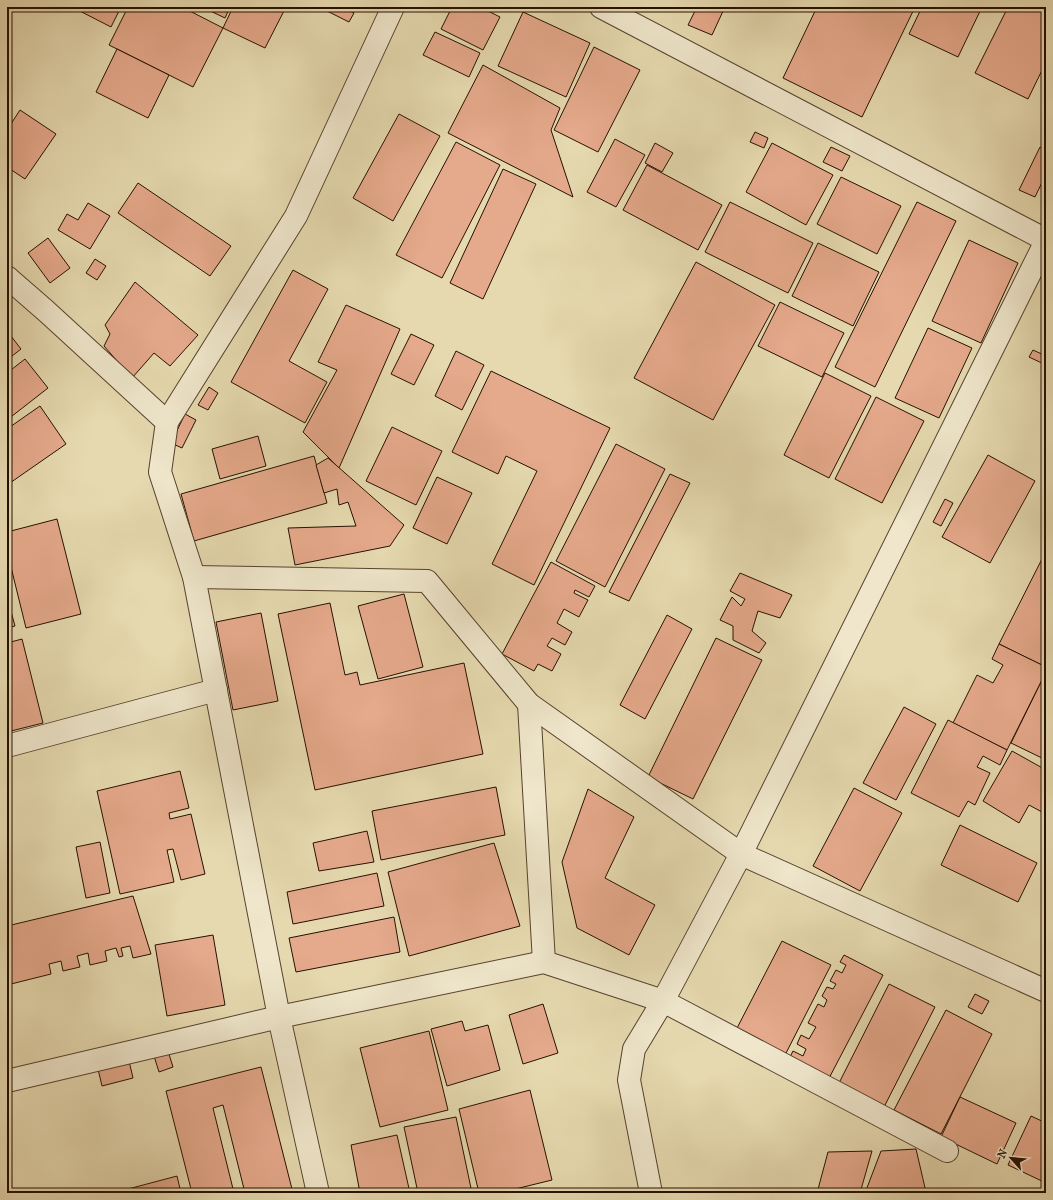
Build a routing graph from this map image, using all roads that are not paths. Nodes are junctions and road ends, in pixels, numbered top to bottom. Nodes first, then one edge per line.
1 (393, 7) edge
2 (601, 7) edge
3 (1046, 241) edge
4 (7, 277) edge
5 (167, 422) junction
6 (194, 577) junction
7 (216, 690) junction
8 (529, 704) junction
9 (7, 746) edge
10 (741, 854) junction
11 (544, 962) junction
12 (1046, 991) edge
13 (663, 1002) junction
14 (279, 1017) junction
15 (7, 1081) edge
16 (947, 1151) dead end
17 (318, 1193) edge
18 (651, 1193) edge

1 - 5 street
2 - 3 street
3 - 10 street
4 - 5 street
5 - 6 street
6 - 7 street
6 - 8 street
7 - 9 street
7 - 14 street
8 - 10 street
8 - 11 street
10 - 12 street
10 - 13 street
11 - 13 street
11 - 14 street
13 - 16 street
13 - 18 street
14 - 15 street
14 - 17 street

